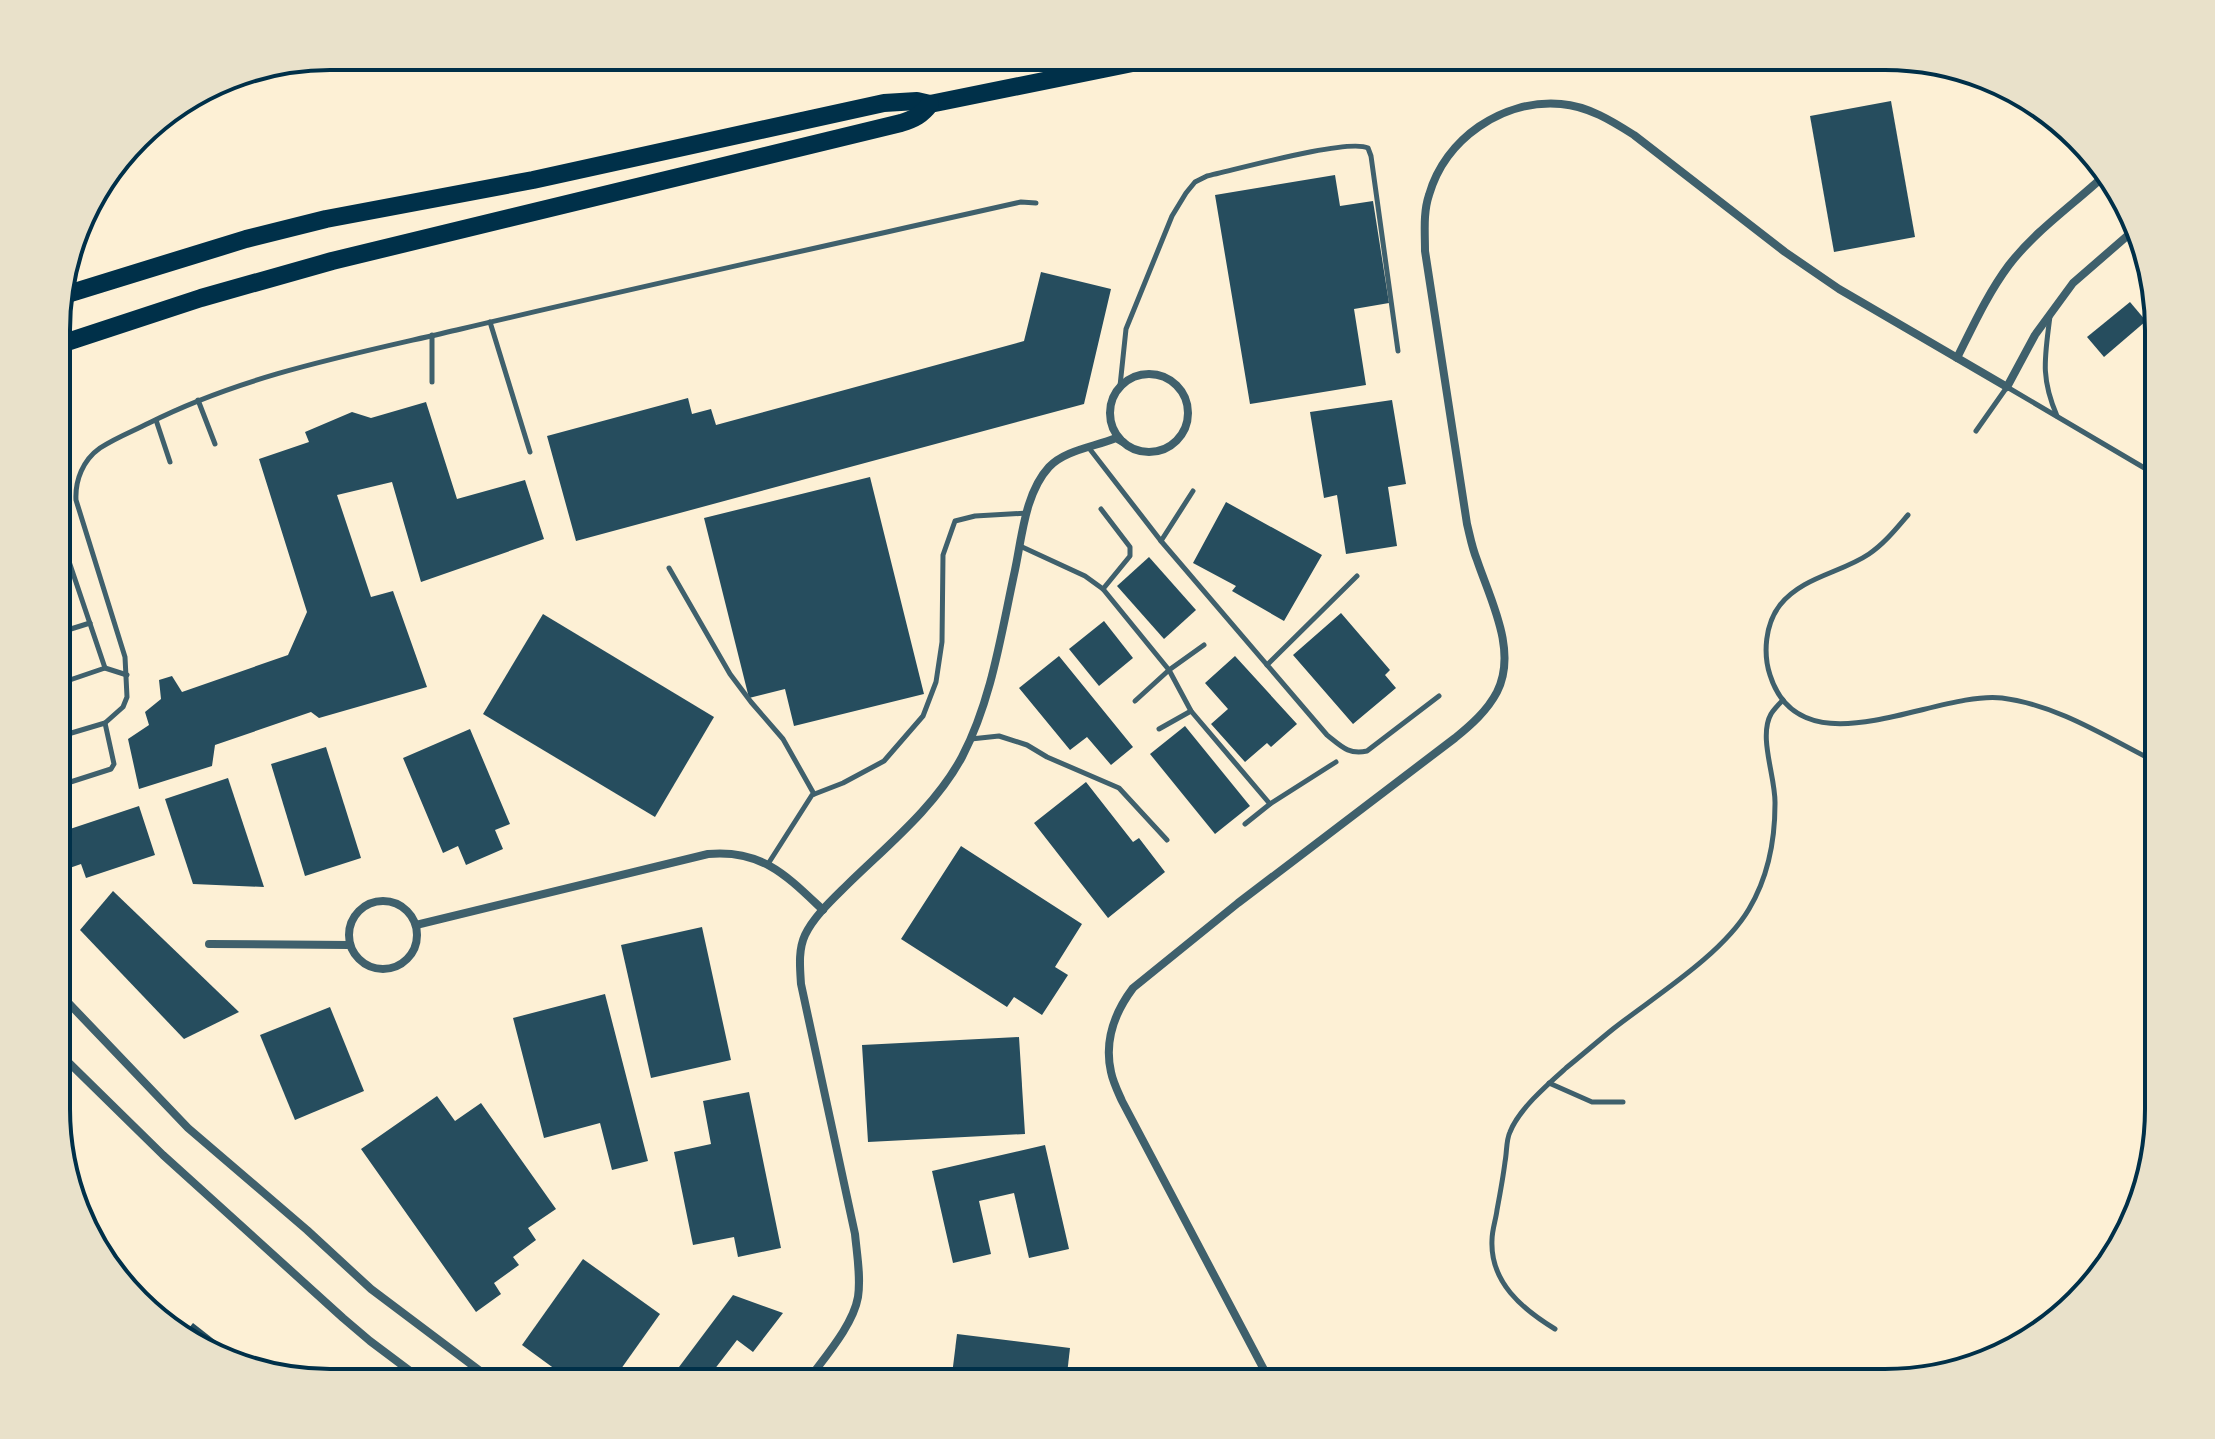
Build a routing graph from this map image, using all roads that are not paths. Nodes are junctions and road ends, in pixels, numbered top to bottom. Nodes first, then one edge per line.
1 (1095, 71) edge
2 (930, 104) junction
3 (2098, 182) edge
4 (1036, 203) dead end
5 (2127, 236) edge
6 (73, 292) edge
7 (2051, 312) junction
8 (490, 322) junction
9 (432, 335) junction
10 (70, 341) edge
11 (1398, 351) dead end
12 (1957, 358) junction
13 (432, 382) dead end
14 (1120, 386) junction
15 (2007, 387) junction
16 (198, 400) junction
17 (2058, 418) junction
18 (156, 420) junction
19 (1976, 431) dead end
20 (1123, 442) junction
21 (215, 444) dead end
22 (1089, 448) junction
23 (530, 452) dead end
24 (170, 462) dead end
25 (2144, 468) edge
26 (1193, 491) dead end
27 (1101, 509) dead end
28 (1027, 513) junction
29 (1908, 515) dead end
30 (1161, 541) junction
31 (1020, 546) junction
32 (70, 564) edge
33 (669, 568) dead end
34 (1357, 576) dead end
35 (1103, 589) junction
36 (90, 623) junction
37 (70, 629) edge
38 (1204, 645) dead end
39 (1267, 665) junction
40 (105, 668) junction
41 (1169, 670) junction
42 (127, 675) junction
43 (70, 680) edge
44 (1439, 696) dead end
45 (1783, 700) junction
46 (1135, 701) dead end
47 (1191, 711) junction
48 (105, 723) junction
49 (1159, 729) dead end
50 (70, 733) edge
51 (971, 739) junction
52 (2144, 756) edge
53 (1336, 762) dead end
54 (70, 782) edge
55 (814, 794) junction
56 (1270, 804) junction
57 (1245, 824) dead end
58 (1167, 840) dead end
59 (768, 864) junction
60 (823, 910) junction
61 (416, 925) junction
62 (209, 944) dead end
63 (350, 945) junction
64 (70, 1005) edge
65 (70, 1064) edge
66 (1549, 1083) junction
67 (1623, 1102) dead end
68 (1555, 1329) dead end
69 (1263, 1368) edge
70 (408, 1369) edge
71 (477, 1369) edge
72 (816, 1369) edge

1 - 2 main road
2 - 6 main road
2 - 10 main road
3 - 12 street
4 - 8 lane
5 - 7 street
7 - 15 street
7 - 17 lane
8 - 9 lane
8 - 23 lane
9 - 13 lane
9 - 16 lane
11 - 14 lane
12 - 15 street
12 - 69 street
14 - 20 street
14 - 20 street
15 - 17 lane
15 - 19 lane
16 - 18 lane
16 - 21 lane
17 - 25 lane
18 - 24 lane
18 - 42 lane
20 - 22 street
22 - 28 street
22 - 30 lane
26 - 30 lane
27 - 35 lane
28 - 31 street
28 - 55 lane
29 - 45 lane
30 - 39 lane
31 - 35 lane
31 - 51 street
32 - 36 lane
33 - 55 lane
34 - 39 lane
35 - 41 lane
36 - 37 lane
36 - 40 lane
38 - 41 lane
39 - 44 lane
40 - 42 lane
40 - 43 lane
41 - 46 lane
41 - 47 lane
42 - 48 lane
45 - 52 lane
45 - 66 lane
47 - 49 lane
47 - 56 lane
48 - 50 lane
48 - 54 lane
51 - 58 lane
51 - 60 street
53 - 56 lane
55 - 59 lane
56 - 57 lane
59 - 60 street
59 - 61 street
60 - 72 street
61 - 63 street
61 - 63 street
62 - 63 street
64 - 71 street
65 - 70 street
66 - 67 lane
66 - 68 lane

